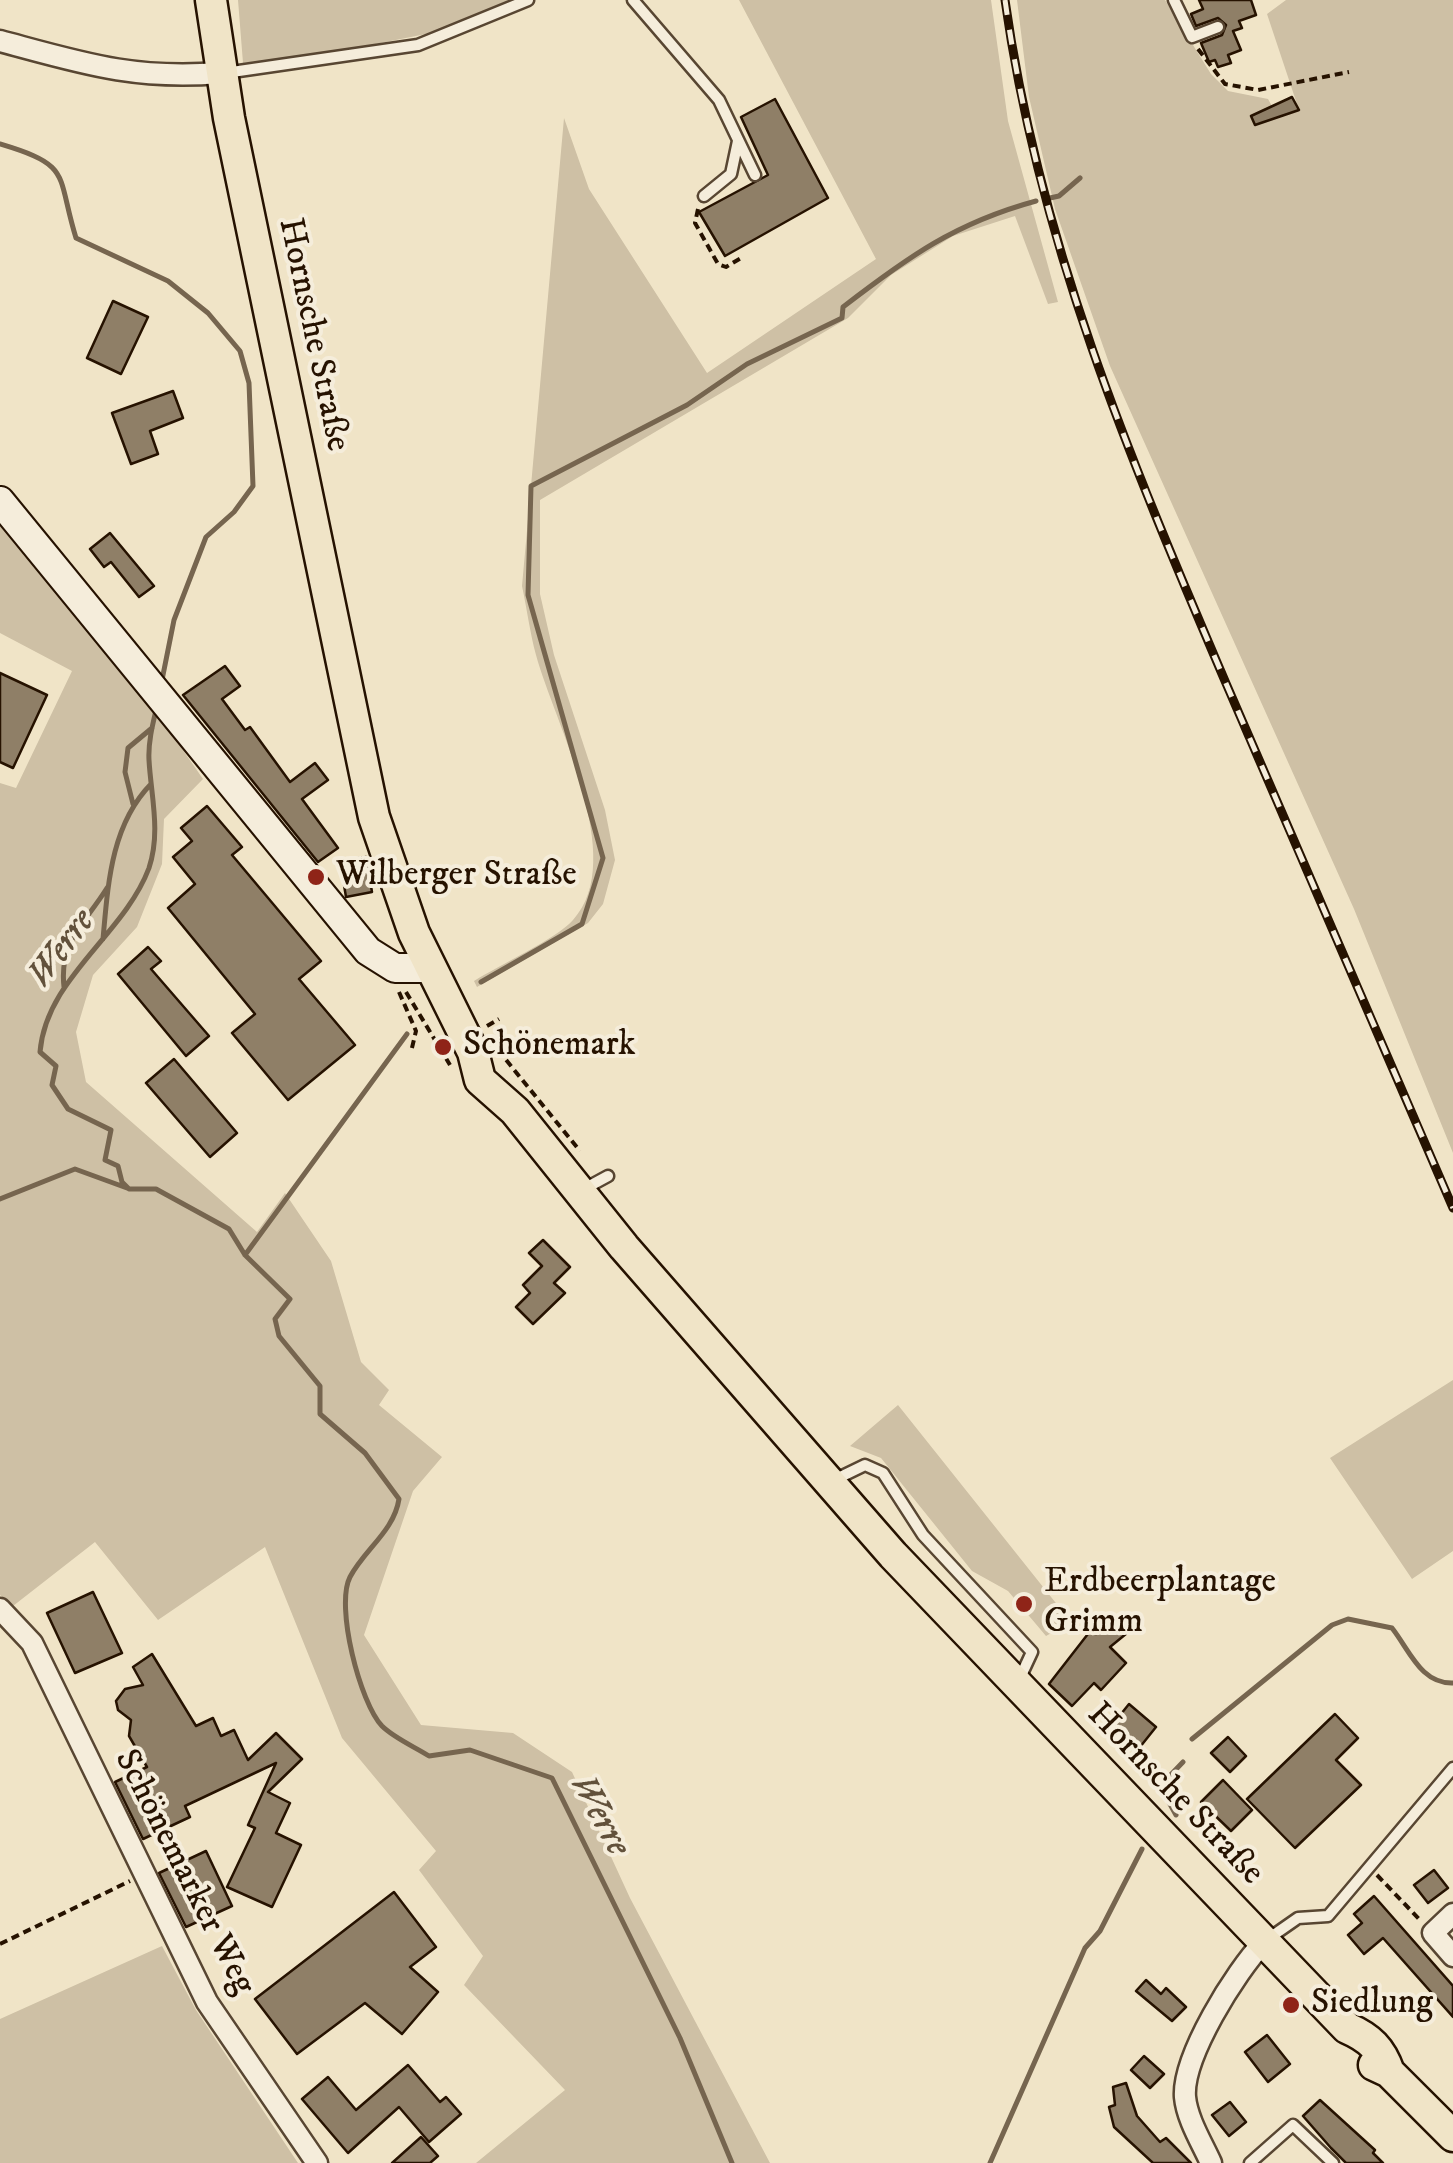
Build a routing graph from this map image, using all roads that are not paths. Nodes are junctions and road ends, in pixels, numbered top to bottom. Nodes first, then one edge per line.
1 (210, 0) edge
2 (528, 0) edge
3 (633, 0) edge
4 (1174, 0) edge
5 (1218, 27) dead end
6 (0, 41) edge
7 (220, 74) junction
8 (738, 140) junction
9 (755, 175) dead end
10 (704, 196) road end
11 (0, 500) edge
12 (428, 968) junction
13 (608, 1176) dead end
14 (580, 1192) junction
15 (829, 1483) junction
16 (0, 1609) edge
17 (1014, 1684) junction
18 (1453, 1768) edge
19 (1453, 1914) edge
20 (1262, 1943) junction
21 (1453, 1956) edge
22 (1453, 2136) edge
23 (317, 2163) edge
24 (1211, 2163) edge
25 (1250, 2163) edge
26 (1333, 2163) edge

1 - 7 main road, Hornsche Straße
2 - 7 lane
3 - 8 lane
4 - 5 lane
6 - 7 street
7 - 12 main road, Hornsche Straße
8 - 9 lane
8 - 10 lane
11 - 12 street
12 - 14 main road, Hornsche Straße
13 - 14 lane
14 - 15 main road, Hornsche Straße
15 - 17 main road, Hornsche Straße
15 - 17 lane
16 - 23 street, Schönemarker Weg
17 - 20 main road, Hornsche Straße
18 - 20 lane
19 - 21 street
20 - 22 main road, Hornsche Straße
20 - 24 street
25 - 26 lane

